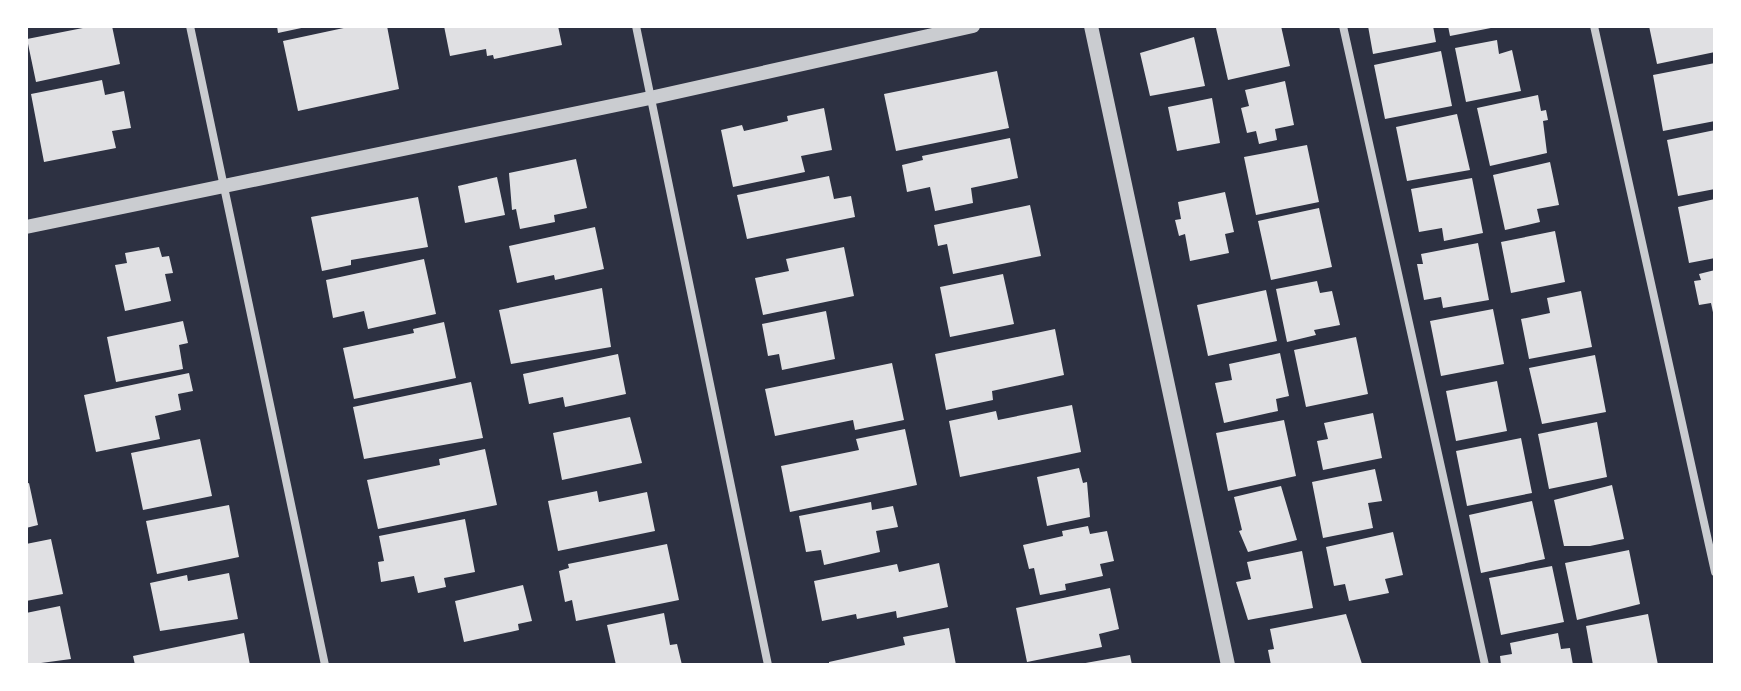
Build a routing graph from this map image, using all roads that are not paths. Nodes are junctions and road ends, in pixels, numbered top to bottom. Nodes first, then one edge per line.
1 (190, 26) edge
2 (636, 26) edge
3 (973, 26) edge
4 (1091, 26) edge
5 (1343, 26) edge
6 (1594, 26) edge
7 (650, 98) junction
8 (222, 187) junction
9 (26, 227) edge
10 (1715, 572) edge
11 (325, 665) edge
12 (768, 665) edge
13 (1228, 665) edge
14 (1485, 665) edge

1 - 8 street
2 - 7 street
3 - 7 street
4 - 13 street
5 - 14 street
6 - 10 street
7 - 8 street
7 - 12 street
8 - 9 street
8 - 11 street

